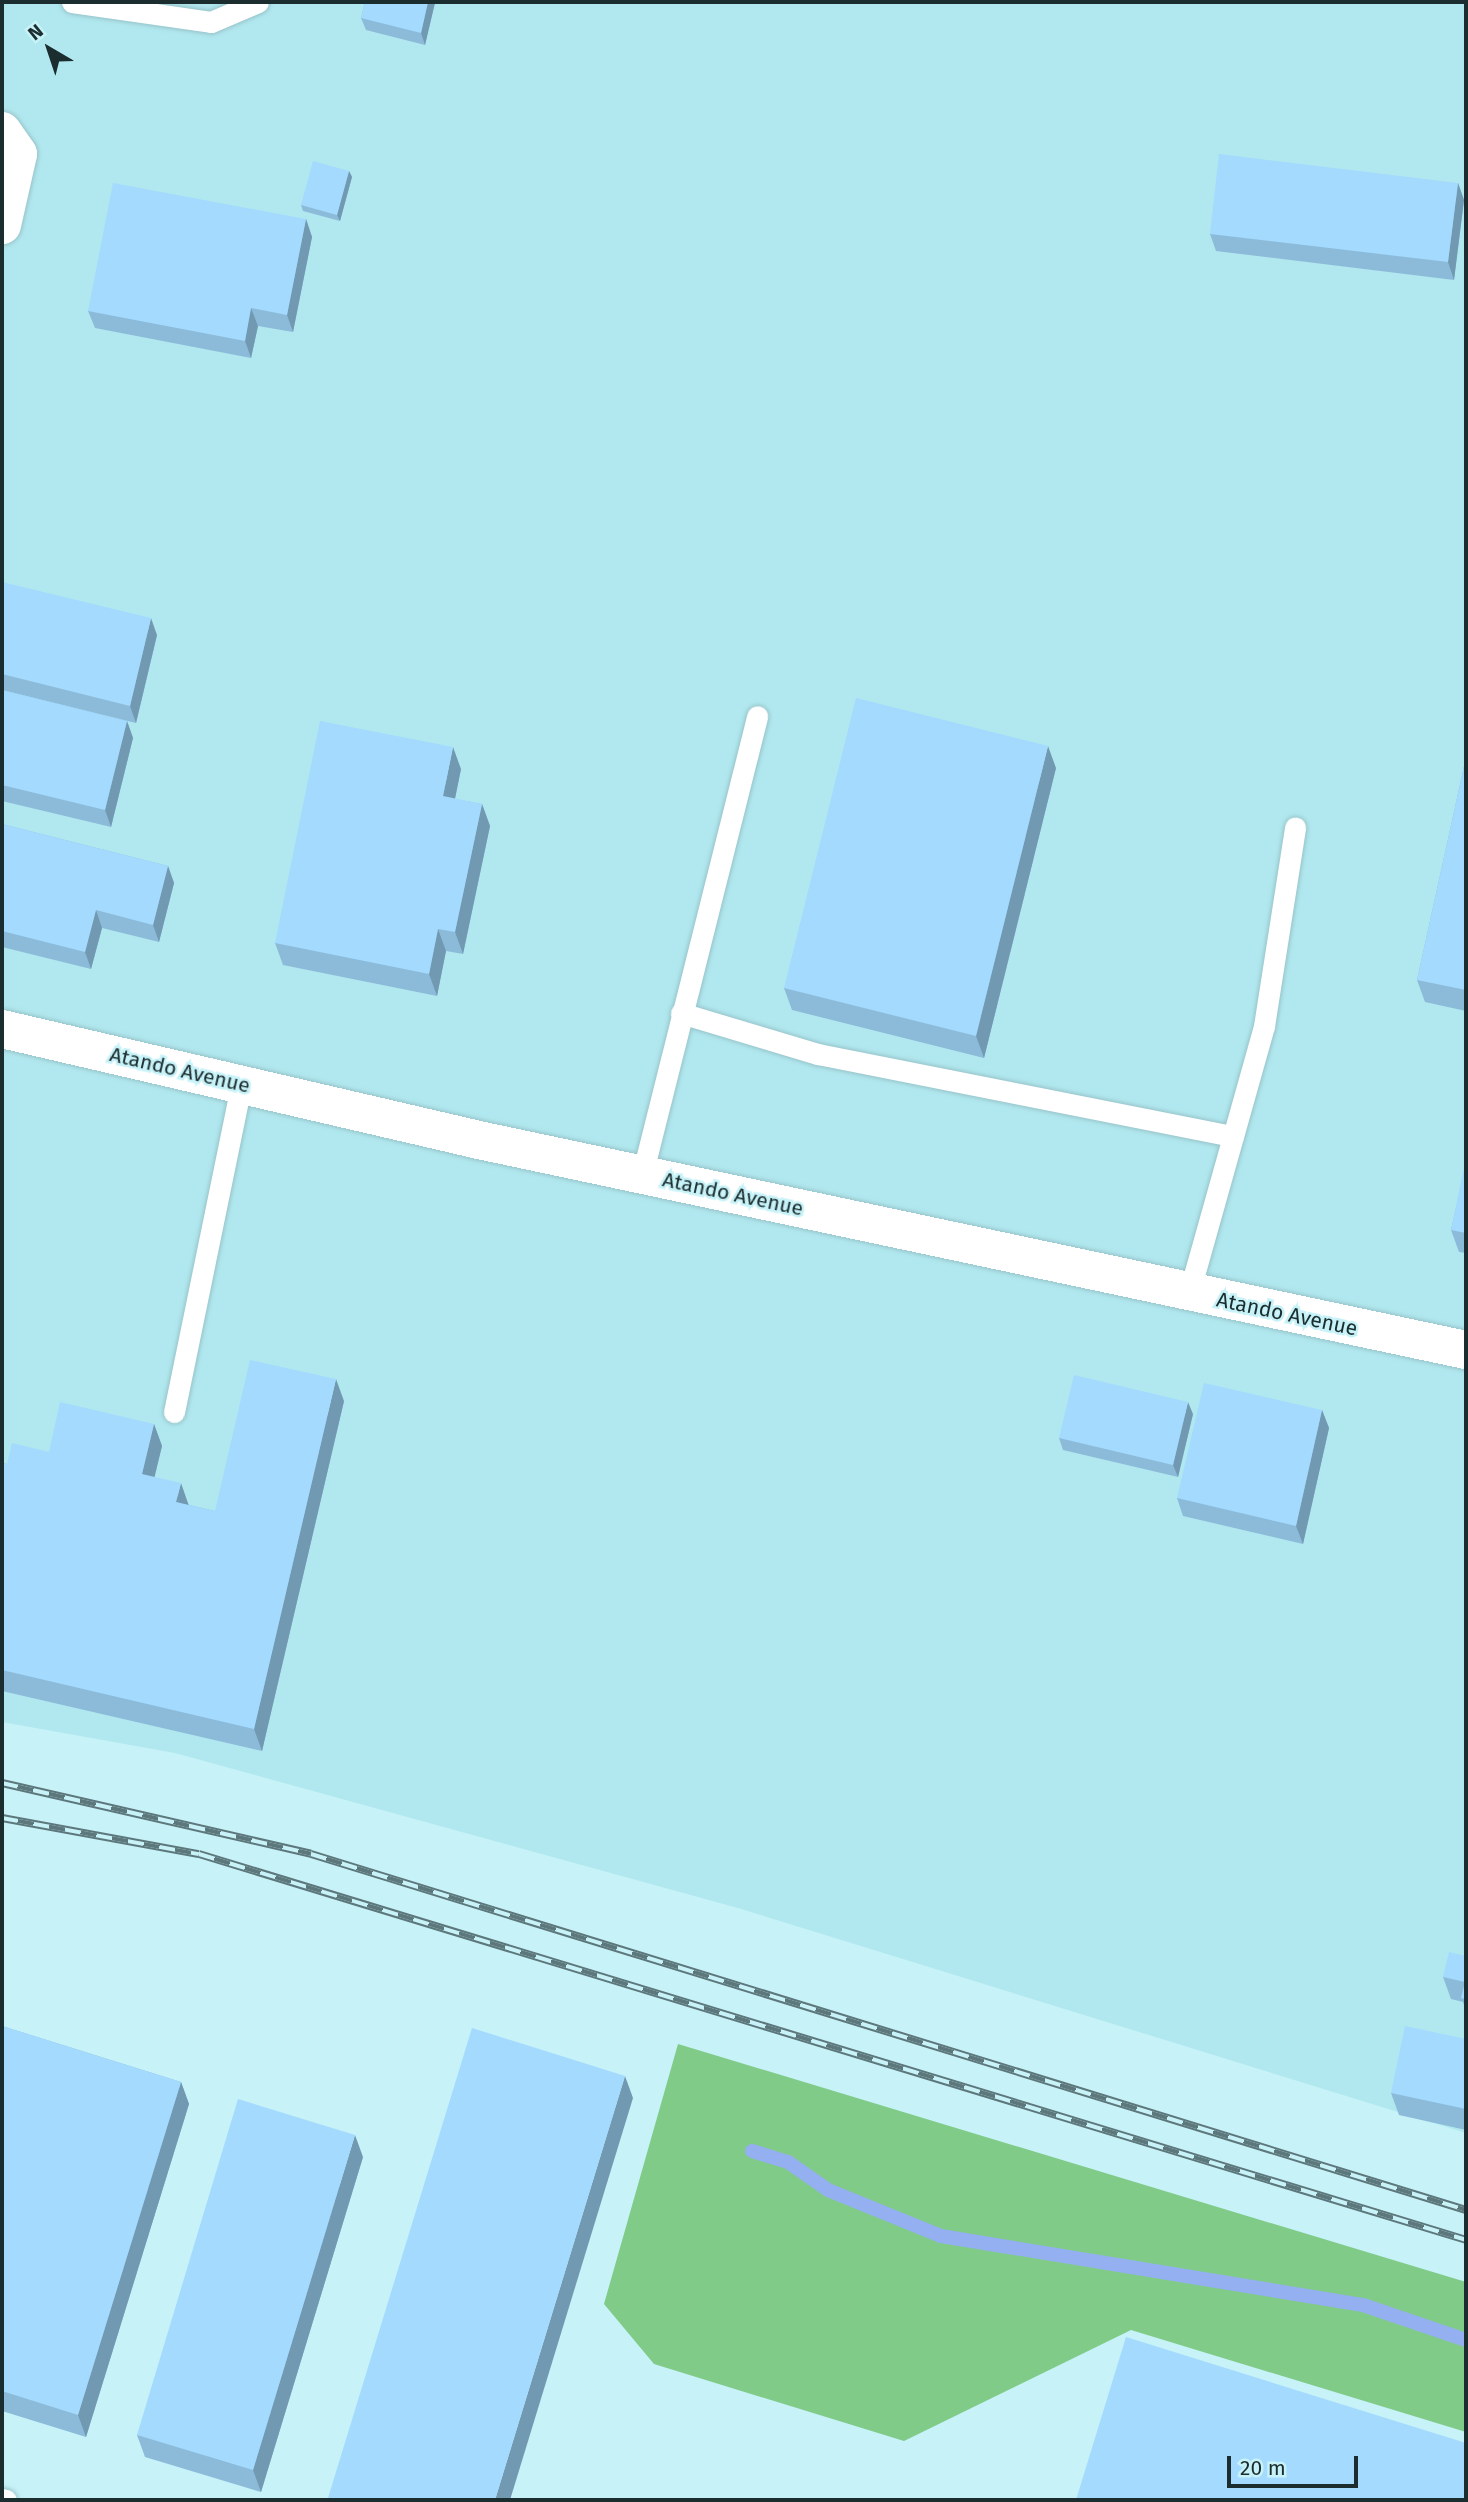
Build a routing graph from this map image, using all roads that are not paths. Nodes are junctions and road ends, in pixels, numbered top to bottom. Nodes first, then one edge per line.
1 (72, 2) edge
2 (258, 2) edge
3 (7, 136) edge
4 (2, 225) edge
5 (757, 716) dead end
6 (1295, 827) dead end
7 (681, 1013) junction
8 (2, 1029) edge
9 (242, 1084) junction
10 (1233, 1136) junction
11 (642, 1175) junction
12 (1189, 1293) junction
13 (1466, 1350) edge
14 (174, 1412) dead end

1 - 2 lane
3 - 4 main road
5 - 7 lane
6 - 10 lane
7 - 10 lane
7 - 11 lane
8 - 9 main road, Atando Avenue
9 - 11 main road, Atando Avenue
9 - 14 lane
10 - 12 lane
11 - 12 main road, Atando Avenue
12 - 13 main road, Atando Avenue

